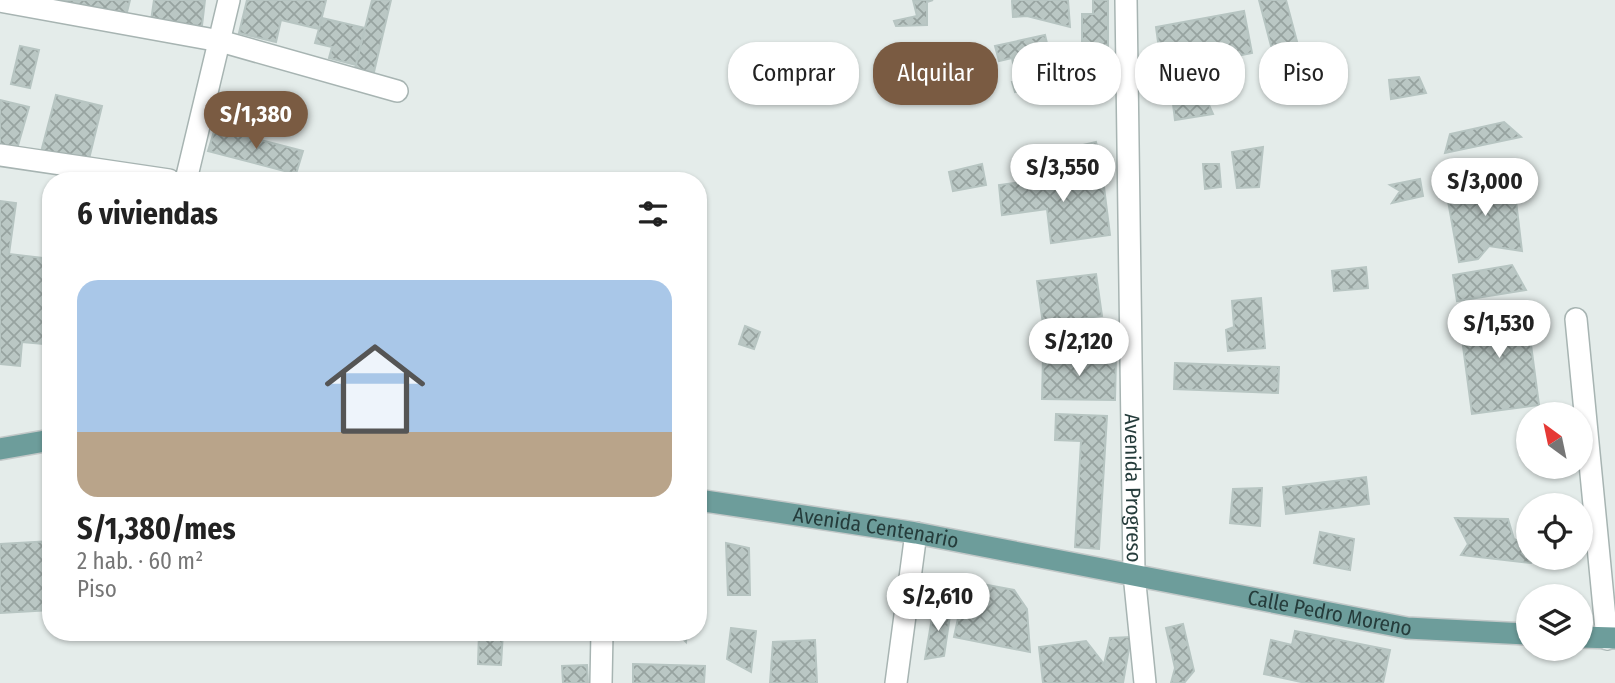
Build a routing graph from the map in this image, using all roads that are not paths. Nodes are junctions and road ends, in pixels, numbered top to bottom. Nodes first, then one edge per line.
1 (229, 0) edge
2 (1126, 0) edge
3 (0, 1) edge
4 (220, 41) junction
5 (397, 91) dead end
6 (0, 155) edge
7 (115, 172) edge
8 (188, 172) edge
9 (1576, 319) dead end
10 (42, 442) edge
11 (0, 449) edge
12 (707, 501) edge
13 (916, 533) junction
14 (1134, 574) junction
15 (1516, 634) edge
16 (1593, 637) edge
17 (1611, 638) edge
18 (602, 641) edge
19 (601, 683) edge
20 (895, 683) edge
21 (1145, 683) edge

1 - 4 street
2 - 14 street, Avenida Progreso
3 - 4 street
4 - 5 street
4 - 8 street
6 - 7 street
9 - 17 street
10 - 11 main road
12 - 13 main road, Avenida Centenario
13 - 14 main road, Avenida Centenario
13 - 20 street
14 - 15 main road, Calle Pedro Moreno
14 - 21 street, Avenida Progreso
16 - 17 main road
18 - 19 street

